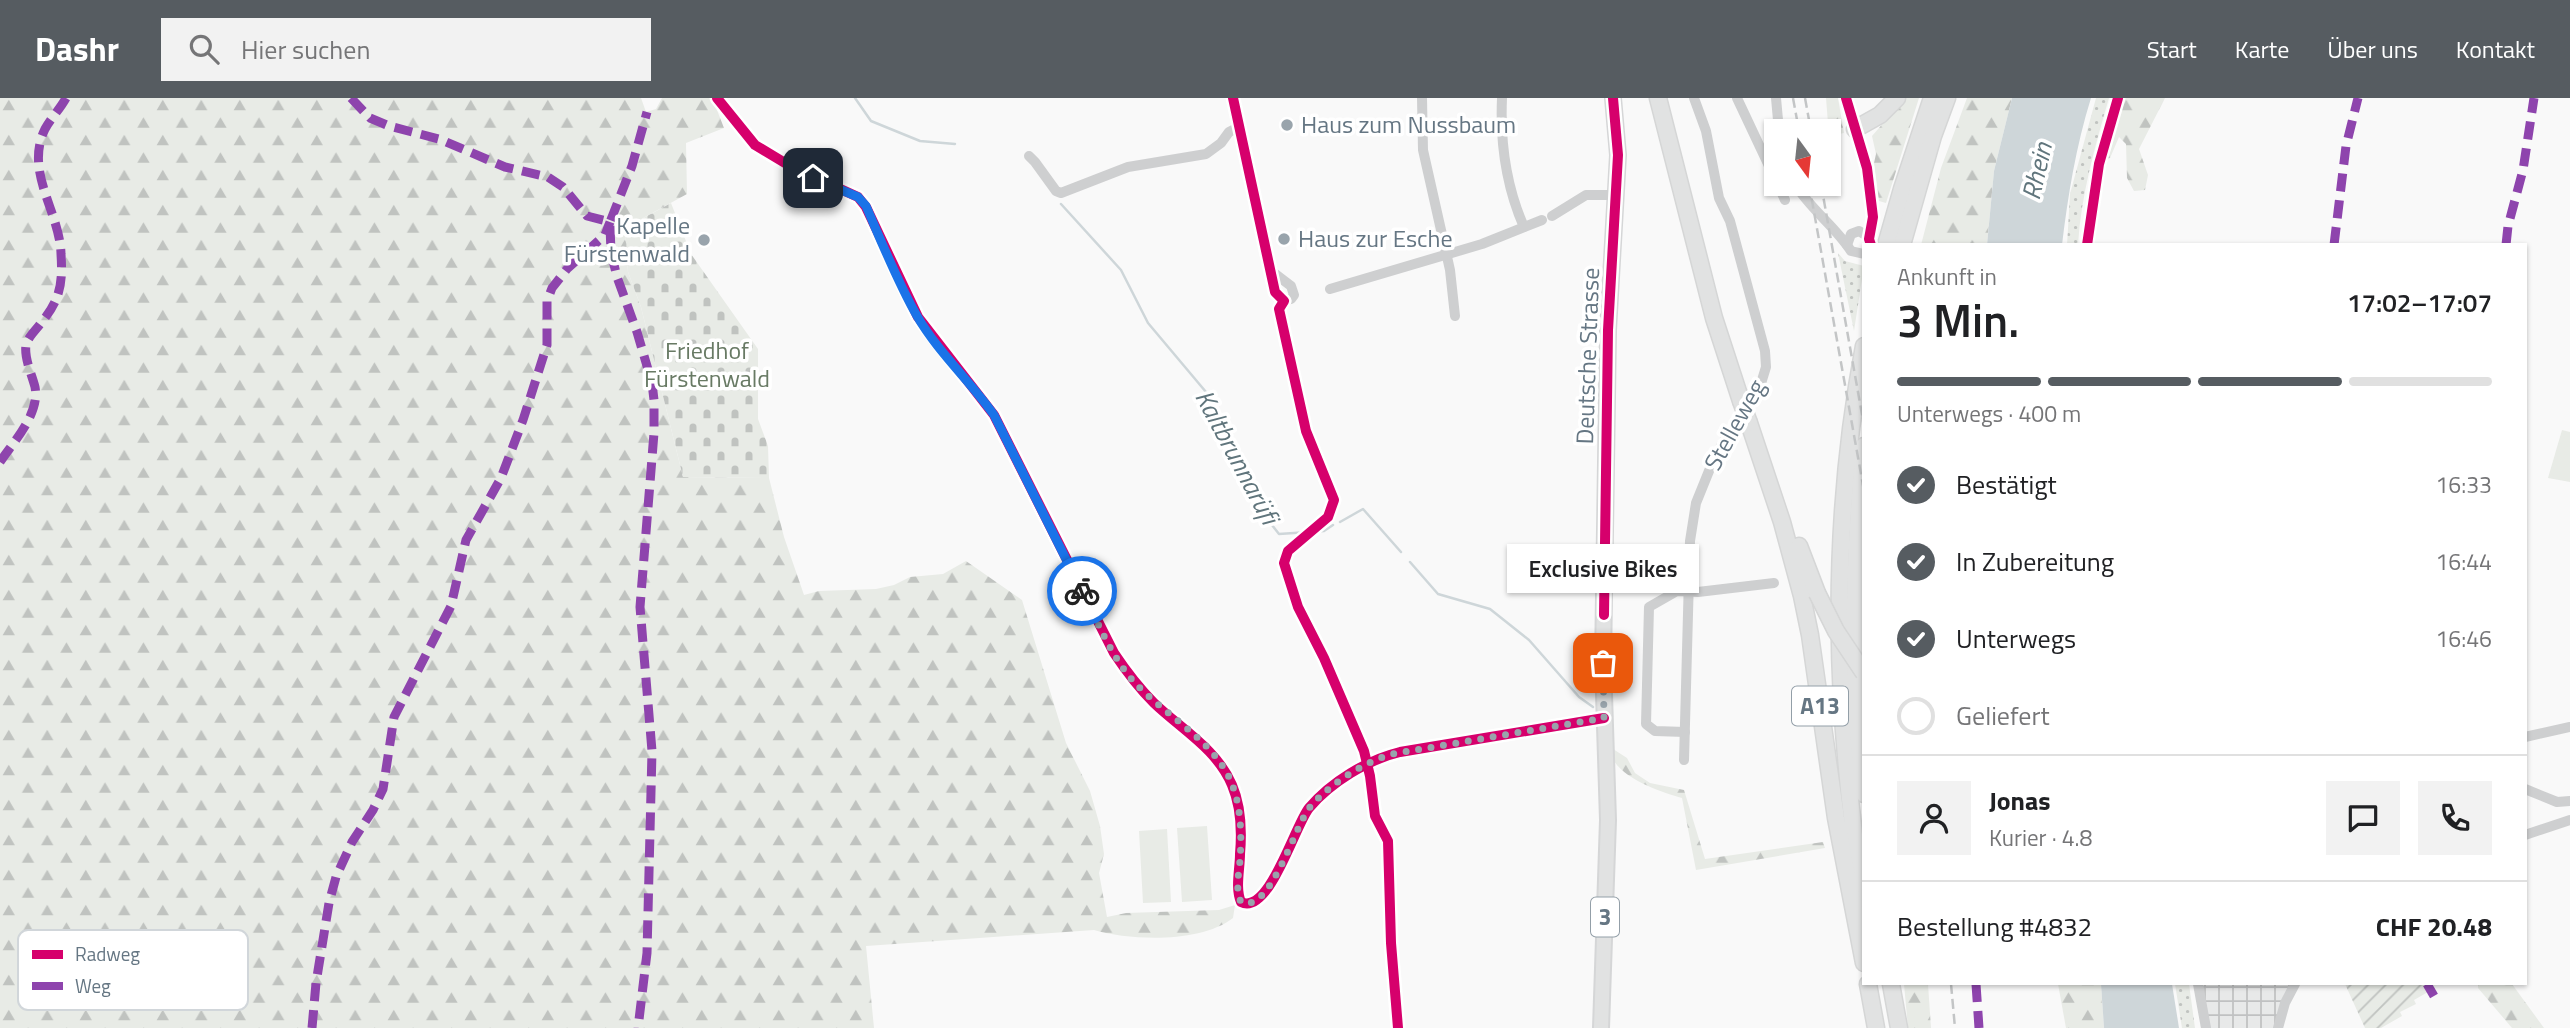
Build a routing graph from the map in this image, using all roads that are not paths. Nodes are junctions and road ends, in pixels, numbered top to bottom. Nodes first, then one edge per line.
1 (717, 98) edge
2 (1233, 98) edge
3 (1422, 98) edge
4 (1502, 98) edge
5 (1613, 98) edge
6 (1658, 98) edge
7 (1694, 98) edge
8 (1737, 98) edge
9 (1776, 98) edge
10 (1846, 98) edge
11 (1897, 98) edge
12 (1932, 98) edge
13 (1947, 98) edge
14 (1778, 119) edge
15 (1239, 127) junction
16 (1855, 129) junction
17 (1029, 156) dead end
18 (1615, 195) junction
19 (1803, 196) edge
20 (1785, 200) dead end
21 (1870, 208) junction
22 (1831, 224) junction
23 (1524, 227) junction
24 (1857, 232) junction
25 (1868, 243) edge
26 (1870, 243) edge
27 (1871, 243) edge
28 (1904, 243) edge
29 (1847, 244) junction
30 (1862, 249) edge
31 (1446, 254) junction
32 (1270, 270) dead end
33 (1330, 289) dead end
34 (1455, 316) dead end
35 (1862, 359) edge
36 (1759, 452) junction
37 (1862, 470) edge
38 (1774, 583) dead end
39 (1689, 592) junction
40 (1862, 670) edge
41 (1604, 718) junction
42 (2570, 727) edge
43 (1685, 732) junction
44 (2527, 737) edge
45 (1684, 760) dead end
46 (1862, 774) edge
47 (2527, 790) edge
48 (2569, 801) edge
49 (2570, 820) edge
50 (2527, 834) edge
51 (1862, 893) edge
52 (1862, 953) edge
53 (1868, 985) edge
54 (1876, 985) edge
55 (1891, 985) edge
56 (1900, 985) edge
57 (2198, 985) edge
58 (2294, 985) edge
59 (1601, 1028) edge
60 (1876, 1028) edge
61 (1883, 1028) edge
62 (1901, 1028) edge
63 (2206, 1028) edge
64 (2277, 1028) edge

1 - 41 street
2 - 15 street
3 - 31 street
4 - 23 street
5 - 18 main road, Deutsche Strasse / 3
6 - 36 highway, A13, bridge
7 - 39 street, Stelleweg
8 - 20 street
9 - 14 street
10 - 16 street
11 - 16 highway
12 - 27 highway
13 - 28 highway
15 - 17 street
15 - 32 street
16 - 21 street
18 - 23 street
18 - 41 main road, Deutsche Strasse / 3
19 - 22 street
21 - 24 street
21 - 26 street
22 - 24 street
22 - 29 street
23 - 31 street
24 - 25 street
24 - 29 street
29 - 30 street
31 - 33 street
31 - 34 street
35 - 51 highway, A13
36 - 40 highway, A13, bridge
36 - 52 highway, A13
37 - 46 highway, A13
38 - 39 street
39 - 43 street, Stelleweg
39 - 43 street
41 - 59 main road, Deutsche Strasse / 3
42 - 44 street
43 - 45 street, Stelleweg
47 - 48 street
49 - 50 street
53 - 60 highway
54 - 61 highway
55 - 62 highway
56 - 62 highway
57 - 63 street
58 - 64 street

